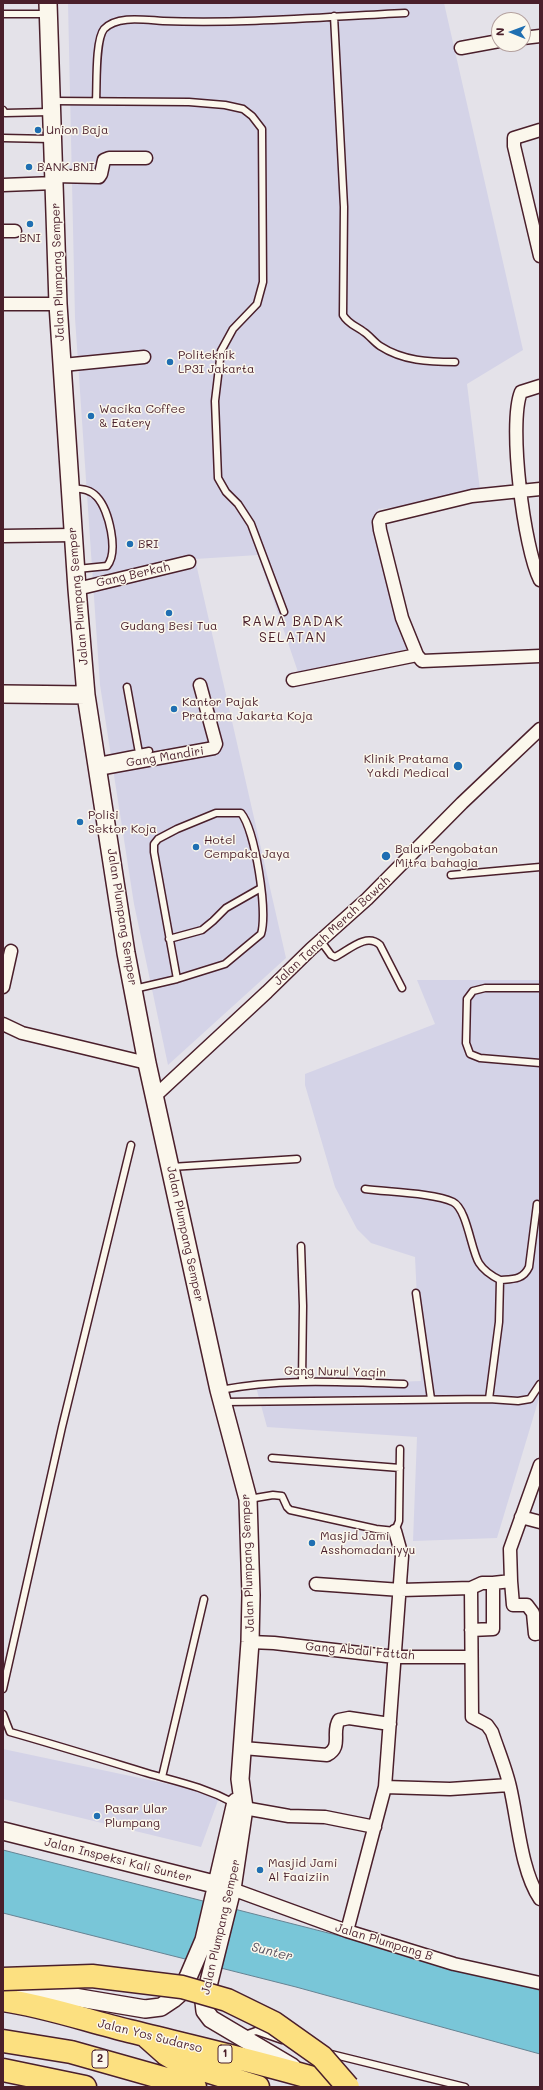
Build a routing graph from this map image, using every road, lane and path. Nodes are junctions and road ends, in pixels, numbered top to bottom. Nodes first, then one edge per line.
1 (48, 8) edge
2 (405, 13) dead end
3 (3, 14) edge
4 (334, 16) junction
5 (491, 42) edge
6 (461, 48) dead end
7 (96, 101) junction
8 (51, 107) junction
9 (3, 110) edge
10 (540, 130) edge
11 (3, 138) edge
12 (52, 139) junction
13 (146, 158) dead end
14 (54, 180) junction
15 (3, 185) edge
16 (540, 256) edge
17 (3, 304) edge
18 (58, 304) junction
19 (144, 357) dead end
20 (454, 362) dead end
21 (63, 365) junction
22 (540, 386) edge
23 (70, 488) junction
24 (540, 489) edge
25 (521, 492) junction
26 (73, 535) junction
27 (3, 536) edge
28 (189, 562) dead end
29 (75, 569) junction
30 (540, 580) edge
31 (77, 589) junction
32 (284, 612) dead end
33 (417, 655) junction
34 (540, 656) edge
35 (293, 680) dead end
36 (200, 685) dead end
37 (127, 687) dead end
38 (3, 694) edge
39 (86, 694) junction
40 (540, 729) edge
41 (149, 752) dead end
42 (139, 753) junction
43 (97, 765) junction
44 (540, 867) edge
45 (451, 875) dead end
46 (261, 888) junction
47 (169, 939) junction
48 (320, 940) junction
49 (11, 951) dead end
50 (177, 979) junction
51 (3, 987) edge
52 (402, 988) dead end
53 (540, 988) edge
54 (134, 989) junction
55 (3, 1024) edge
56 (148, 1063) junction
57 (540, 1063) edge
58 (155, 1096) junction
59 (131, 1145) dead end
60 (297, 1159) dead end
61 (171, 1167) junction
62 (365, 1189) dead end
63 (537, 1204) dead end
64 (301, 1246) dead end
65 (500, 1280) junction
66 (416, 1293) dead end
67 (302, 1381) junction
68 (404, 1384) dead end
69 (540, 1384) edge
70 (221, 1396) junction
71 (431, 1399) junction
72 (489, 1399) junction
73 (400, 1449) dead end
74 (272, 1458) dead end
75 (540, 1465) edge
76 (400, 1468) junction
77 (248, 1499) junction
78 (520, 1517) junction
79 (540, 1522) edge
80 (395, 1531) junction
81 (510, 1580) junction
82 (493, 1583) junction
83 (316, 1584) dead end
84 (471, 1588) junction
85 (401, 1590) junction
86 (204, 1599) dead end
87 (471, 1630) junction
88 (540, 1633) edge
89 (250, 1642) junction
90 (395, 1657) junction
91 (471, 1657) junction
92 (3, 1689) edge
93 (3, 1714) edge
94 (390, 1724) junction
95 (243, 1748) junction
96 (162, 1777) junction
97 (509, 1785) junction
98 (385, 1787) junction
99 (240, 1802) junction
100 (375, 1827) junction
101 (3, 1831) edge
102 (215, 1889) junction
103 (231, 1894) junction
104 (540, 1899) edge
105 (347, 1931) junction
106 (3, 1979) edge
107 (540, 1984) edge
108 (3, 1985) edge
109 (3, 2000) edge
110 (3, 2005) edge
111 (37, 2011) junction
112 (3, 2012) edge
113 (146, 2035) junction
114 (242, 2036) junction
115 (3, 2041) edge
116 (3, 2070) edge
117 (304, 2075) junction
118 (85, 2087) edge
119 (195, 2087) edge
120 (258, 2087) edge
121 (343, 2087) edge
122 (348, 2087) edge
123 (465, 2087) edge

1 - 3 lane
1 - 8 main road, Jalan Plumpang Semper
2 - 4 lane
4 - 7 lane
4 - 20 lane
5 - 6 street
7 - 8 lane
7 - 32 lane
8 - 9 lane
8 - 12 main road, Jalan Plumpang Semper
10 - 16 street
11 - 12 lane
12 - 14 main road, Jalan Plumpang Semper
13 - 14 street
14 - 15 street
14 - 18 main road, Jalan Plumpang Semper
17 - 18 street
18 - 21 main road, Jalan Plumpang Semper
19 - 21 street
21 - 23 main road, Jalan Plumpang Semper
22 - 25 street
23 - 26 main road, Jalan Plumpang Semper
23 - 29 lane
24 - 25 street
25 - 30 street
25 - 33 street
26 - 27 street
26 - 29 main road, Jalan Plumpang Semper
28 - 31 street, Gang Berkah
29 - 31 main road, Jalan Plumpang Semper
31 - 39 main road, Jalan Plumpang Semper
33 - 34 street
33 - 35 street
36 - 43 street, Gang Mandiri
37 - 42 lane
38 - 39 main road
39 - 43 main road, Jalan Plumpang Semper
40 - 48 street, Jalan Tanah Merah Bawah
41 - 42 lane
42 - 43 lane
43 - 54 main road, Jalan Plumpang Semper
44 - 45 lane
46 - 47 lane
46 - 47 lane
46 - 50 lane
47 - 50 lane
48 - 52 lane
48 - 58 street, Jalan Tanah Merah Bawah
49 - 51 street
50 - 54 lane
53 - 57 lane
54 - 56 main road, Jalan Plumpang Semper
55 - 56 street
56 - 58 main road, Jalan Plumpang Semper
58 - 61 main road, Jalan Plumpang Semper
59 - 92 lane
60 - 61 lane
61 - 70 main road, Jalan Plumpang Semper
62 - 65 lane
63 - 65 lane
64 - 67 lane
65 - 72 lane
66 - 71 lane
67 - 68 lane, Gang Nurul Yaqin
67 - 70 lane, Gang Nurul Yaqin
69 - 72 lane
70 - 71 lane
70 - 77 main road, Jalan Plumpang Semper
71 - 72 lane
73 - 76 lane
74 - 76 lane
75 - 78 street
76 - 80 lane
77 - 80 lane
77 - 89 main road, Jalan Plumpang Semper
78 - 79 street
78 - 81 street
80 - 85 street
81 - 82 street
81 - 88 street
82 - 84 street
82 - 87 street
83 - 85 street
84 - 85 street
84 - 87 street
85 - 90 street
86 - 96 lane
87 - 91 street
89 - 90 street, Gang Abdul Fattah
89 - 95 main road, Jalan Plumpang Semper
90 - 91 street, Gang Abdul Fattah
90 - 94 street
91 - 97 street
93 - 96 lane
94 - 95 street
94 - 98 street
95 - 99 main road, Jalan Plumpang Semper
96 - 99 lane
97 - 98 street
97 - 104 street
98 - 100 street
99 - 100 street
99 - 102 main road, Jalan Plumpang Semper
99 - 103 main road, Jalan Plumpang Semper
100 - 105 street
101 - 102 main road, Jalan Inspeksi Kali Sunter
102 - 103 main road, Jalan Inspeksi Kali Sunter
102 - 108 main road, Jalan Plumpang Semper
103 - 105 street, Jalan Plumpang B
103 - 114 main road, Jalan Plumpang Semper
105 - 107 street, Jalan Plumpang B
106 - 122 highway, bridge
109 - 111 highway, Jalan Yos Sudarso / 1
110 - 111 lane
111 - 112 highway
111 - 113 highway, Jalan Yos Sudarso / 1
113 - 117 highway, Jalan Yos Sudarso / 1
113 - 120 highway
114 - 117 main road, Jalan Plumpang Semper
114 - 123 lane
115 - 119 highway, 2
116 - 118 highway
117 - 121 highway, Jalan Yos Sudarso / 1

